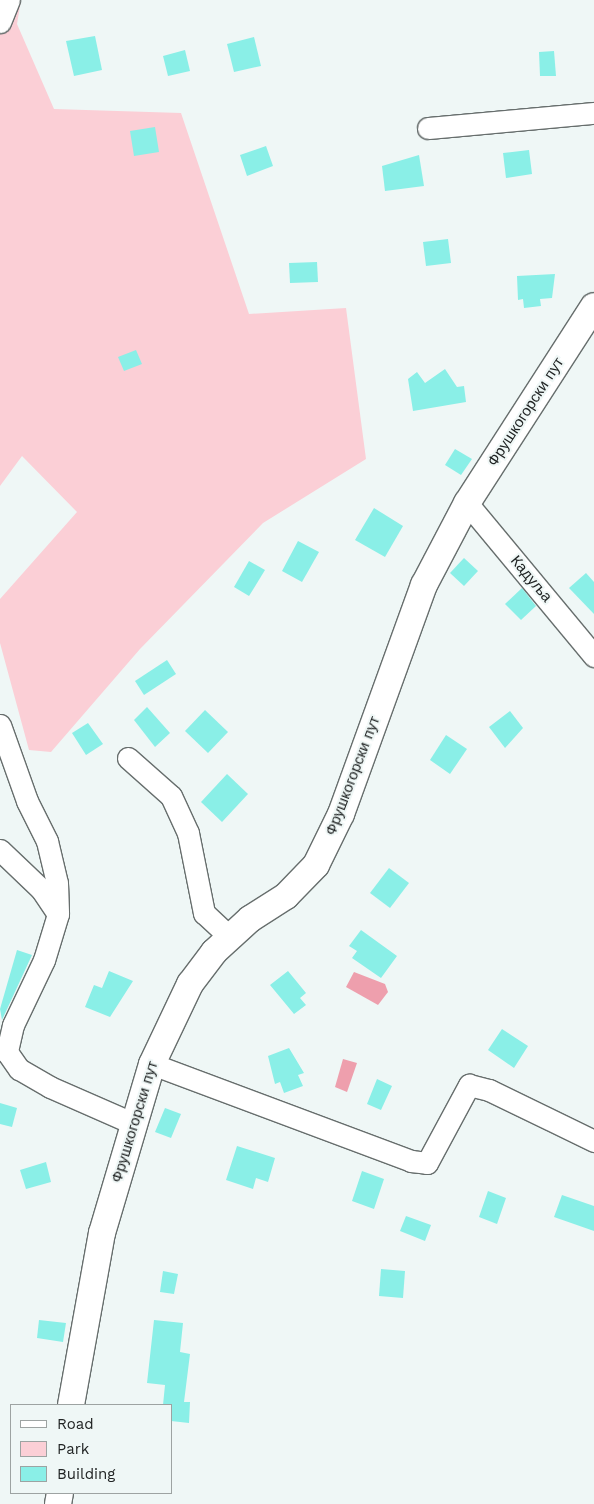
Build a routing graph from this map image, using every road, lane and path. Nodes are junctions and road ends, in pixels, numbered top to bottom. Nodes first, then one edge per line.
1 (9, 0) edge
2 (0, 22) edge
3 (594, 112) edge
4 (428, 128) dead end
5 (594, 306) edge
6 (467, 503) junction
7 (594, 656) edge
8 (0, 725) edge
9 (128, 758) dead end
10 (0, 850) edge
11 (58, 914) junction
12 (230, 937) junction
13 (152, 1064) junction
14 (132, 1123) junction
15 (594, 1141) edge
16 (71, 1404) edge

1 - 2 street
3 - 4 street
5 - 6 street, Фрушкогорски пут
6 - 7 street, Кадуља
6 - 12 street, Фрушкогорски пут
8 - 11 street
9 - 12 street
10 - 11 street
11 - 14 street
12 - 13 street, Фрушкогорски пут
13 - 14 street, Фрушкогорски пут
13 - 15 street
14 - 16 street, Фрушкогорски пут

